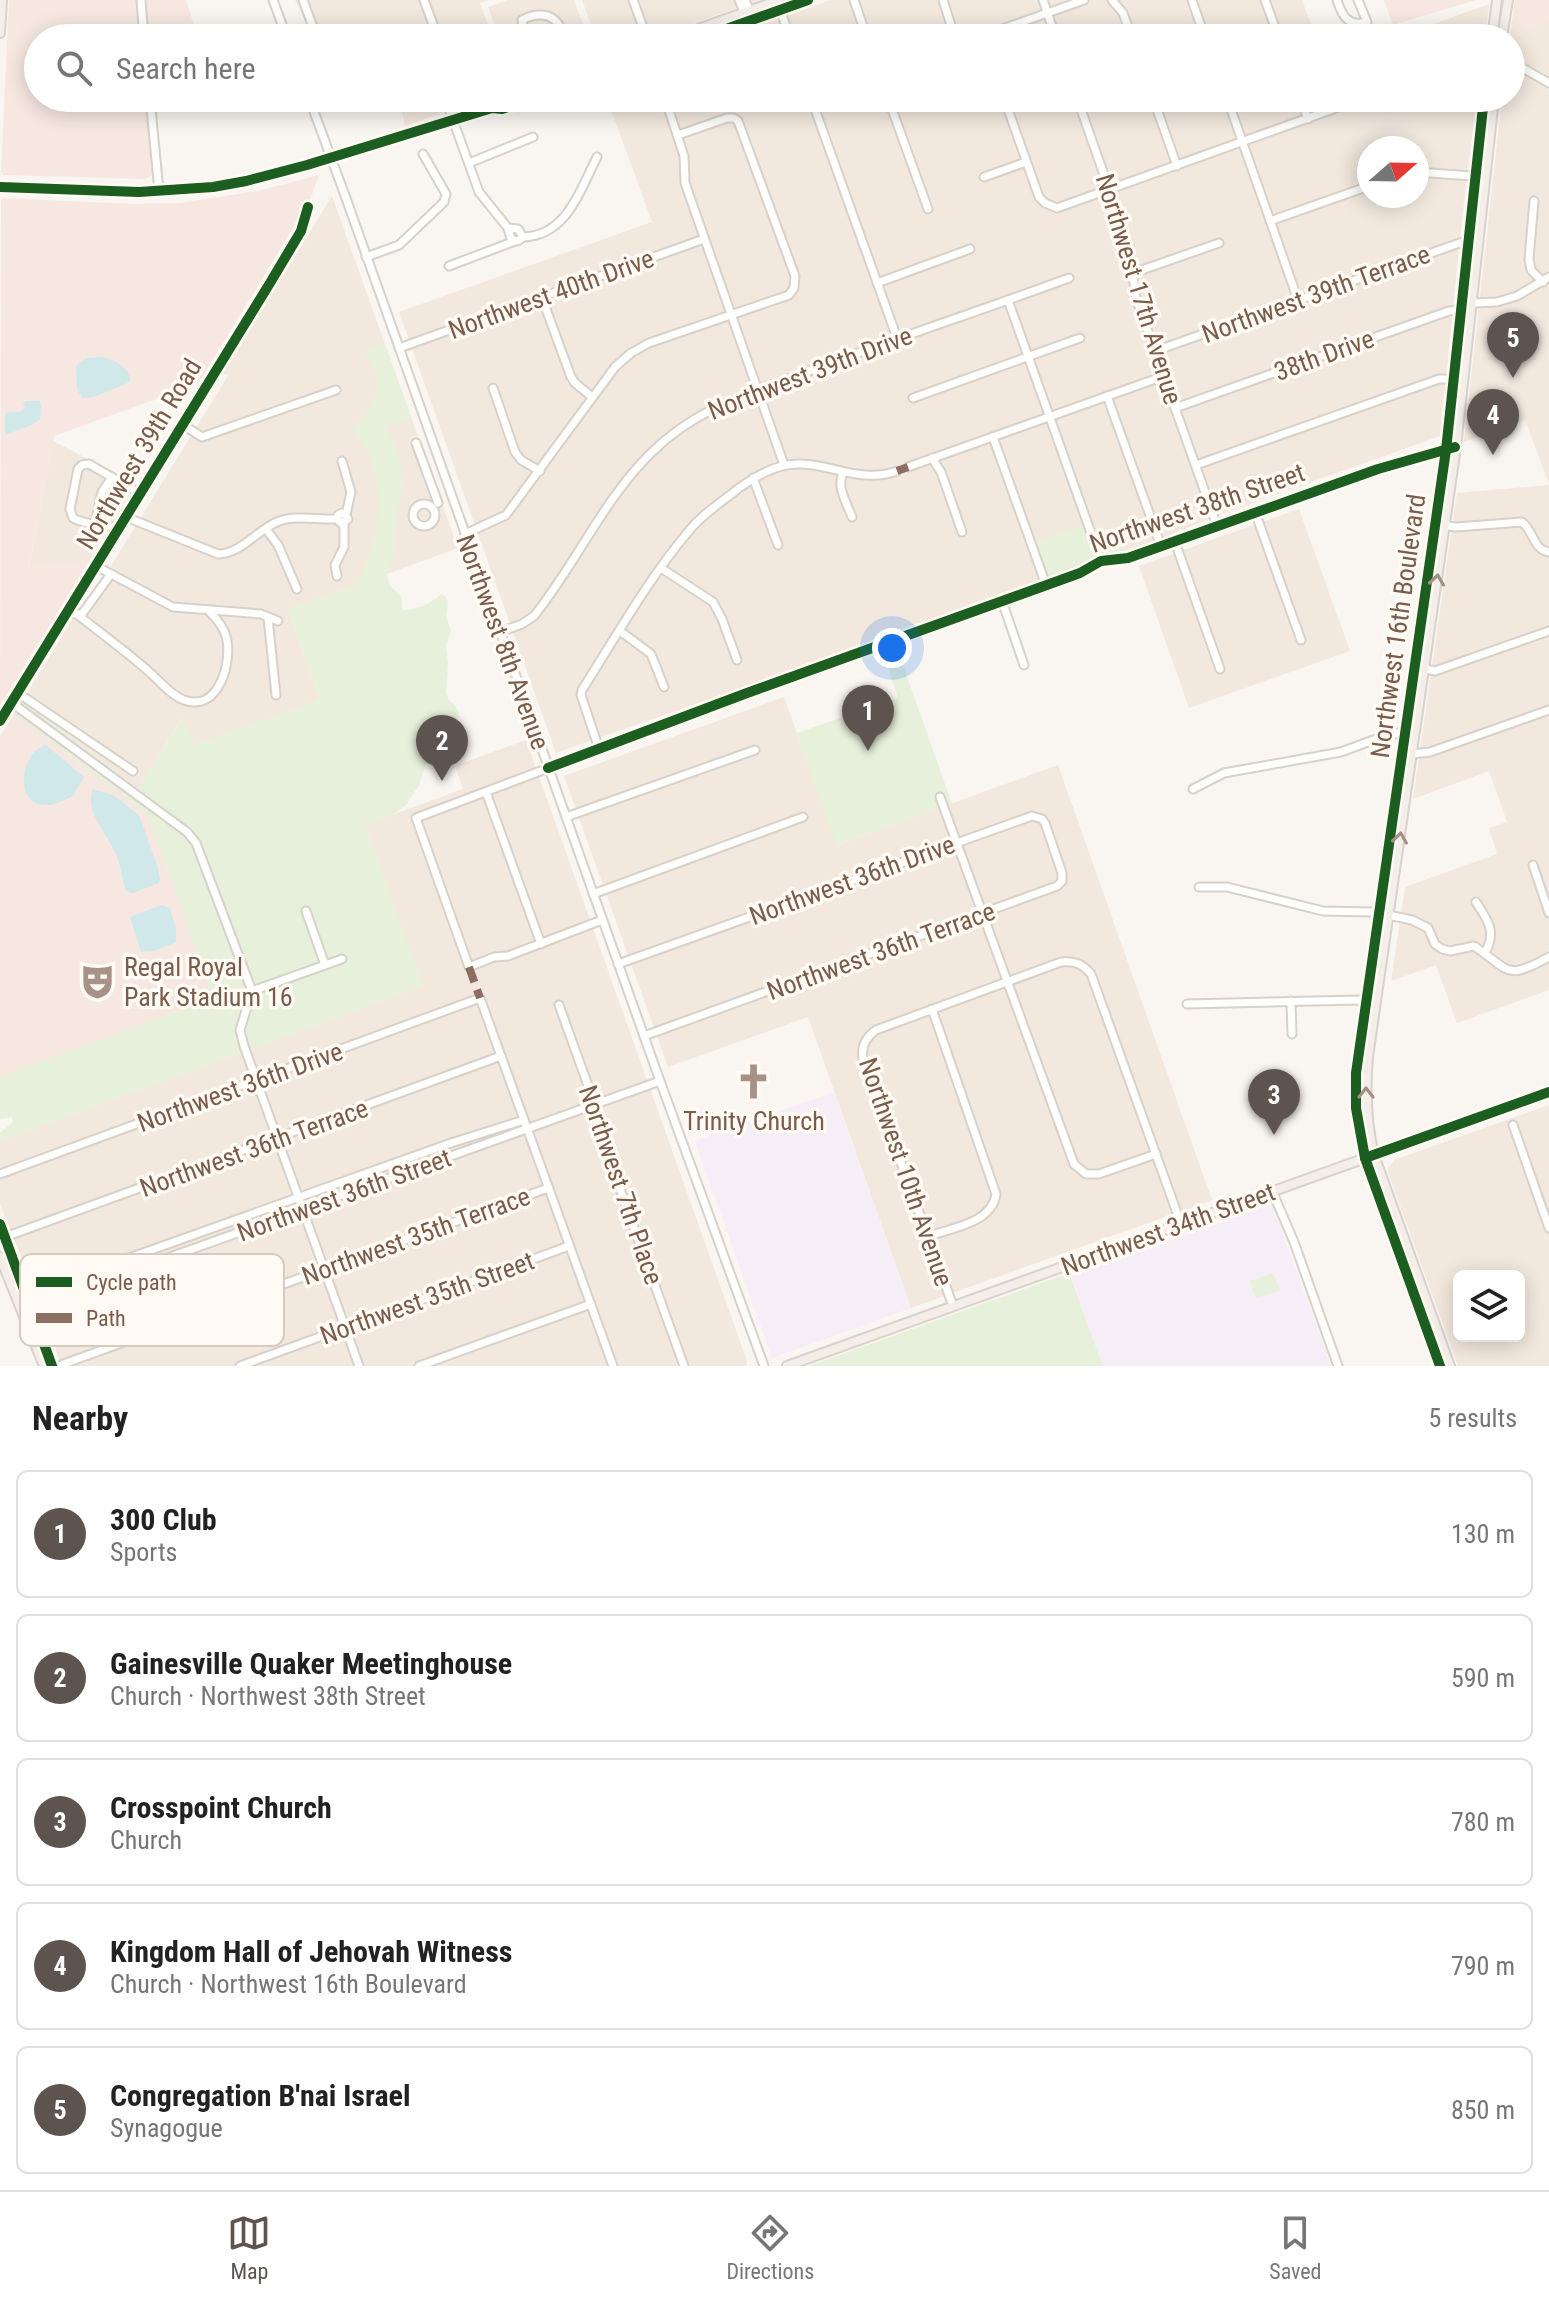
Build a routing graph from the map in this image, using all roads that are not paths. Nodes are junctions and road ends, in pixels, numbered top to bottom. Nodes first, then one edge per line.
1 (2, 0) edge
2 (141, 0) edge
3 (273, 0) edge
4 (303, 0) edge
5 (424, 0) edge
6 (633, 0) edge
7 (742, 0) edge
8 (808, 0) edge
9 (854, 0) edge
10 (943, 0) edge
11 (1043, 0) edge
12 (1084, 0) edge
13 (1112, 0) edge
14 (1192, 0) edge
15 (1265, 0) edge
16 (1337, 0) edge
17 (1358, 0) edge
18 (1497, 0) edge
19 (1508, 0) edge
20 (779, 3) edge
21 (1048, 13) junction
22 (748, 16) junction
23 (143, 24) edge
24 (282, 24) edge
25 (312, 24) edge
26 (433, 24) edge
27 (523, 24) edge
28 (558, 24) edge
29 (642, 24) edge
30 (728, 24) edge
31 (786, 24) edge
32 (862, 24) edge
33 (951, 24) edge
34 (1017, 24) edge
35 (1052, 24) edge
36 (1127, 24) edge
37 (1200, 24) edge
38 (1274, 24) edge
39 (1494, 24) edge
40 (1504, 24) edge
41 (0, 33) edge
42 (1525, 69) edge
43 (1549, 83) edge
44 (151, 112) edge
45 (314, 112) edge
46 (451, 112) edge
47 (480, 112) edge
48 (670, 112) edge
49 (816, 112) edge
50 (893, 112) edge
51 (1009, 112) edge
52 (1082, 112) edge
53 (1158, 112) edge
54 (1232, 112) edge
55 (1305, 112) edge
56 (1327, 112) edge
57 (1482, 112) edge
58 (1492, 112) edge
59 (1308, 119) junction
60 (453, 121) junction
61 (678, 135) junction
62 (533, 137) dead end
63 (1242, 142) junction
64 (423, 154) dead end
65 (597, 157) dead end
66 (331, 158) junction
67 (1026, 162) junction
68 (469, 163) junction
69 (1177, 166) junction
70 (1429, 173) edge
71 (1474, 176) junction
72 (984, 177) dead end
73 (1485, 177) junction
74 (0, 187) edge
75 (1110, 190) junction
76 (1357, 190) edge
77 (159, 191) junction
78 (1534, 201) dead end
79 (308, 207) dead end
80 (928, 209) dead end
81 (1270, 221) junction
82 (508, 228) junction
83 (523, 237) junction
84 (704, 239) junction
85 (1473, 240) junction
86 (515, 241) junction
87 (1219, 243) dead end
88 (970, 249) dead end
89 (366, 257) junction
90 (449, 266) dead end
91 (1133, 273) junction
92 (1069, 278) dead end
93 (1546, 280) edge
94 (877, 283) junction
95 (542, 298) junction
96 (1008, 300) junction
97 (1298, 300) junction
98 (1472, 303) junction
99 (1461, 310) junction
100 (731, 315) junction
101 (897, 338) junction
102 (1080, 338) dead end
103 (399, 348) junction
104 (1155, 351) junction
105 (1028, 357) junction
106 (1164, 376) junction
107 (1453, 379) junction
108 (1464, 379) junction
109 (493, 388) dead end
110 (336, 390) dead end
111 (757, 390) junction
112 (1107, 396) junction
113 (592, 397) junction
114 (913, 398) dead end
115 (1175, 408) junction
116 (1049, 417) junction
117 (183, 425) junction
118 (993, 437) junction
119 (416, 443) dead end
120 (1456, 447) junction
121 (1446, 450) junction
122 (932, 458) junction
123 (342, 461) dead end
124 (784, 465) junction
125 (1196, 465) junction
126 (908, 467) dead end
127 (540, 471) junction
128 (897, 471) dead end
129 (843, 473) junction
130 (112, 477) junction
131 (753, 478) junction
132 (141, 494) junction
133 (452, 498) junction
134 (1255, 512) junction
135 (126, 517) junction
136 (852, 517) dead end
137 (342, 519) junction
138 (95, 523) junction
139 (1440, 525) junction
140 (1217, 526) junction
141 (119, 529) junction
142 (266, 529) junction
143 (962, 532) dead end
144 (465, 534) junction
145 (1175, 542) junction
146 (778, 545) dead end
147 (1161, 546) junction
148 (1549, 552) edge
149 (1101, 561) junction
150 (96, 566) junction
151 (661, 568) junction
152 (111, 574) junction
153 (337, 576) dead end
154 (1046, 585) junction
155 (297, 589) dead end
156 (1002, 601) junction
157 (69, 611) junction
158 (209, 611) junction
159 (78, 615) junction
160 (268, 618) junction
161 (278, 621) dead end
162 (620, 631) junction
163 (1549, 631) edge
164 (500, 632) junction
165 (1301, 640) dead end
166 (737, 660) dead end
167 (1024, 665) dead end
168 (1415, 667) junction
169 (1425, 668) junction
170 (1220, 669) dead end
171 (664, 687) dead end
172 (18, 693) junction
173 (276, 695) dead end
174 (12, 703) junction
175 (1549, 710) edge
176 (0, 721) edge
177 (1416, 730) junction
178 (1405, 731) junction
179 (599, 749) junction
180 (755, 750) dead end
181 (1412, 754) junction
182 (548, 768) junction
183 (133, 771) dead end
184 (1193, 789) dead end
185 (486, 792) junction
186 (940, 797) dead end
187 (566, 817) junction
188 (803, 817) dead end
189 (957, 842) junction
190 (1533, 865) dead end
191 (1062, 873) joint
192 (1199, 887) dead end
193 (593, 894) junction
194 (1476, 902) dead end
195 (306, 911) dead end
196 (1549, 913) edge
197 (983, 914) junction
198 (1384, 914) junction
199 (602, 920) junction
200 (541, 944) junction
201 (1485, 953) junction
202 (1549, 957) edge
203 (342, 959) dead end
204 (618, 964) junction
205 (325, 965) junction
206 (1008, 982) junction
207 (252, 991) junction
208 (1365, 1000) junction
209 (1291, 1001) junction
210 (1376, 1002) junction
211 (1187, 1004) dead end
212 (559, 1005) dead end
213 (932, 1009) junction
214 (1292, 1034) dead end
215 (644, 1036) junction
216 (501, 1056) junction
217 (256, 1081) junction
218 (660, 1081) junction
219 (1549, 1092) edge
220 (595, 1105) junction
221 (524, 1120) junction
222 (1513, 1125) dead end
223 (528, 1129) junction
224 (277, 1139) junction
225 (1156, 1154) junction
226 (1370, 1157) junction
227 (0, 1174) edge
228 (548, 1188) junction
229 (1272, 1191) junction
230 (299, 1198) junction
231 (302, 1208) junction
232 (0, 1224) edge
233 (1181, 1224) junction
234 (1549, 1228) edge
235 (929, 1236) junction
236 (5, 1237) junction
237 (186, 1239) junction
238 (569, 1246) junction
239 (190, 1250) junction
240 (142, 1254) edge
241 (178, 1254) edge
242 (0, 1257) edge
243 (324, 1269) junction
244 (1411, 1273) junction
245 (284, 1283) edge
246 (20, 1287) edge
247 (20, 1295) edge
248 (591, 1304) junction
249 (953, 1306) junction
250 (345, 1327) junction
251 (38, 1346) edge
252 (45, 1346) edge
253 (110, 1346) edge
254 (612, 1364) edge
255 (44, 1366) edge
256 (55, 1366) edge
257 (240, 1366) edge
258 (359, 1366) edge
259 (419, 1366) edge
260 (599, 1366) edge
261 (684, 1366) edge
262 (764, 1366) edge
263 (787, 1366) edge
264 (1338, 1366) edge
265 (1440, 1366) edge
266 (1450, 1366) edge

1 - 41 main road
2 - 23 street
3 - 24 street
4 - 25 street
5 - 26 street
6 - 29 street
7 - 22 street
8 - 20 main road
9 - 32 street
10 - 33 street
11 - 21 street
12 - 21 street
13 - 36 street
14 - 37 street
15 - 38 street
16 - 17 street
18 - 39 main road
19 - 40 main road
20 - 22 main road
20 - 31 street
21 - 34 street
21 - 35 street
22 - 30 main road
27 - 28 street
42 - 43 street
44 - 77 street
45 - 66 street, Northwest 8th Avenue
46 - 60 street
47 - 60 main road
48 - 61 street
49 - 94 street
50 - 80 street
51 - 67 street
52 - 75 street, Northwest 17th Avenue
53 - 69 street
54 - 63 street
55 - 59 street
56 - 59 street
57 - 71 main road, Northwest 16th Boulevard
58 - 73 main road, Northwest 16th Boulevard
59 - 63 street
60 - 66 main road
60 - 68 street
61 - 84 street
61 - 100 street
62 - 68 street
63 - 69 street
63 - 81 street
64 - 89 street
65 - 83 street
66 - 77 main road
66 - 89 street, Northwest 8th Avenue
67 - 72 street
67 - 75 street
68 - 82 street
69 - 75 street
70 - 71 street
71 - 73 street
71 - 85 main road, Northwest 16th Boulevard
73 - 85 main road, Northwest 16th Boulevard
74 - 77 main road
75 - 91 street, Northwest 17th Avenue
76 - 81 street
78 - 93 street
79 - 117 street, Northwest 39th Road
81 - 97 street
82 - 83 street
82 - 86 street
83 - 86 street
84 - 95 street, Northwest 40th Drive
84 - 100 street
85 - 97 street, Northwest 39th Terrace
85 - 98 main road, Northwest 16th Boulevard
85 - 99 main road, Northwest 16th Boulevard
86 - 90 street
87 - 91 street
88 - 94 street
89 - 103 street, Northwest 8th Avenue
91 - 104 street, Northwest 17th Avenue
92 - 96 street, Northwest 39th Drive
93 - 98 street
94 - 101 street
95 - 103 street, Northwest 40th Drive
95 - 113 street
96 - 101 street, Northwest 39th Drive
96 - 105 street
97 - 104 street, Northwest 39th Terrace
98 - 99 street, 38th Drive
98 - 108 main road, Northwest 16th Boulevard
99 - 107 main road, Northwest 16th Boulevard
99 - 115 street, 38th Drive
100 - 111 street
100 - 113 street
101 - 111 street, Northwest 39th Drive
102 - 105 street
103 - 133 street, Northwest 8th Avenue
104 - 106 street, Northwest 17th Avenue
105 - 114 street
105 - 116 street
106 - 112 street
106 - 115 street, Northwest 17th Avenue
107 - 108 street
107 - 121 main road, Northwest 16th Boulevard
107 - 125 street
108 - 120 main road, Northwest 16th Boulevard
109 - 127 street
110 - 117 street
111 - 124 street
111 - 164 street, Northwest 39th Drive
112 - 116 street
112 - 147 street
113 - 127 street
115 - 125 street, Northwest 17th Avenue
116 - 118 street
116 - 149 street
117 - 132 street, Northwest 39th Road
118 - 122 street
118 - 154 street
119 - 133 street
120 - 121 street, Northwest 38th Street
120 - 139 main road, Northwest 16th Boulevard
121 - 134 street, Northwest 38th Street
121 - 139 main road, Northwest 16th Boulevard
122 - 126 street
122 - 143 street
123 - 137 street
124 - 129 street
124 - 131 street
125 - 140 street, Northwest 17th Avenue
127 - 144 street
128 - 129 street
129 - 136 street
130 - 132 street
130 - 138 street
130 - 138 street
131 - 146 street
131 - 151 street
132 - 135 street, Northwest 39th Road
133 - 144 street, Northwest 8th Avenue
134 - 140 street, Northwest 38th Street
134 - 165 street
135 - 141 street, Northwest 39th Road
135 - 142 street
137 - 142 street
137 - 153 street
138 - 141 street
139 - 148 street
139 - 168 main road, Northwest 16th Boulevard
169 -> 139 main road, Northwest 16th Boulevard
140 - 145 street, Northwest 38th Street
141 - 150 street, Northwest 39th Road
142 - 155 street
144 - 164 street, Northwest 8th Avenue
145 - 147 street, Northwest 38th Street
145 - 170 street
147 - 149 street, Northwest 38th Street
149 - 154 street, Northwest 38th Street
150 - 152 street
150 - 157 street, Northwest 39th Road
151 - 162 street
151 - 166 street
152 - 158 street
152 - 159 street
154 - 156 street, Northwest 38th Street
156 - 167 street
156 - 179 street, Northwest 38th Street
157 - 159 street
157 - 172 street, Northwest 39th Road
158 - 159 street
158 - 160 street
160 - 161 street
160 - 173 street
162 - 171 street
162 - 179 street
163 - 169 street
164 - 182 street, Northwest 8th Avenue
168 - 169 street
168 - 178 main road, Northwest 16th Boulevard
169 - 177 main road, Northwest 16th Boulevard
172 - 174 street, Northwest 39th Road
172 - 183 street
174 - 176 street, Northwest 39th Road
174 - 207 street
175 - 181 street
177 - 178 street
177 - 181 main road, Northwest 16th Boulevard
178 - 184 street
178 - 198 main road, Northwest 16th Boulevard
179 - 182 street, Northwest 38th Street
180 - 187 street
198 -> 181 main road, Northwest 16th Boulevard
182 - 185 street, Northwest 38th Street
182 - 187 street, Northwest 8th Avenue
185 - 200 street
185 - 200 street, Northwest 38th Street
186 - 189 street
187 - 193 street, Northwest 8th Avenue
188 - 193 street
189 - 191 street, Northwest 36th Drive
189 - 197 street
189 - 204 street, Northwest 36th Drive
190 - 196 street
191 - 197 street, Northwest 36th Terrace
192 - 198 street
193 - 199 street, Northwest 8th Avenue
194 - 201 street
195 - 205 street
197 - 206 street
197 - 215 street, Northwest 36th Terrace
198 - 201 street
198 - 208 main road, Northwest 16th Boulevard
198 - 210 main road, Northwest 16th Boulevard
199 - 200 street
199 - 204 street, Northwest 8th Avenue
201 - 202 street
203 - 205 street
204 - 215 street, Northwest 8th Avenue
205 - 207 street
206 - 213 street
206 - 225 street
206 - 225 street
207 - 217 street
208 - 209 street
208 - 210 street
208 - 226 main road, Northwest 16th Boulevard
209 - 211 street
209 - 214 street
226 -> 210 main road, Northwest 16th Boulevard
212 - 220 street, Northwest 7th Place
213 - 235 street
213 - 235 street, Northwest 10th Avenue
215 - 218 street, Northwest 8th Avenue
216 - 217 street, Northwest 36th Drive
216 - 221 street
216 - 224 street, Northwest 36th Terrace
217 - 224 street
217 - 227 street, Northwest 36th Drive
218 - 220 street, Northwest 36th Street
218 - 262 street, Northwest 8th Avenue
219 - 226 main road, Northwest 34th Street
220 - 223 street, Northwest 36th Street
220 - 261 street, Northwest 7th Place
221 - 223 street
221 - 230 street
222 - 234 street
223 - 228 street
223 - 231 street, Northwest 36th Street
224 - 230 street
224 - 236 street, Northwest 36th Terrace
225 - 233 street
226 - 229 main road, Northwest 34th Street
226 - 244 main road
228 - 238 street
228 - 243 street, Northwest 35th Terrace
229 - 233 main road, Northwest 34th Street
229 - 264 street
230 - 231 street
230 - 237 street
231 - 239 street, Northwest 36th Street
231 - 243 street
232 - 236 main road
233 - 249 main road, Northwest 34th Street
235 - 249 street, Northwest 10th Avenue
236 - 246 main road
237 - 239 street
237 - 240 street
238 - 248 street
238 - 250 street, Northwest 35th Street
239 - 241 street, Northwest 36th Street
242 - 247 main road
243 - 245 street, Northwest 35th Terrace
243 - 250 street
244 - 265 main road
244 - 266 main road
248 - 254 street
248 - 259 street
249 - 263 main road, Northwest 34th Street
250 - 257 street, Northwest 35th Street
250 - 258 street
251 - 255 main road
252 - 256 main road
253 - 256 street, Northwest 35th Terrace
254 - 260 street

